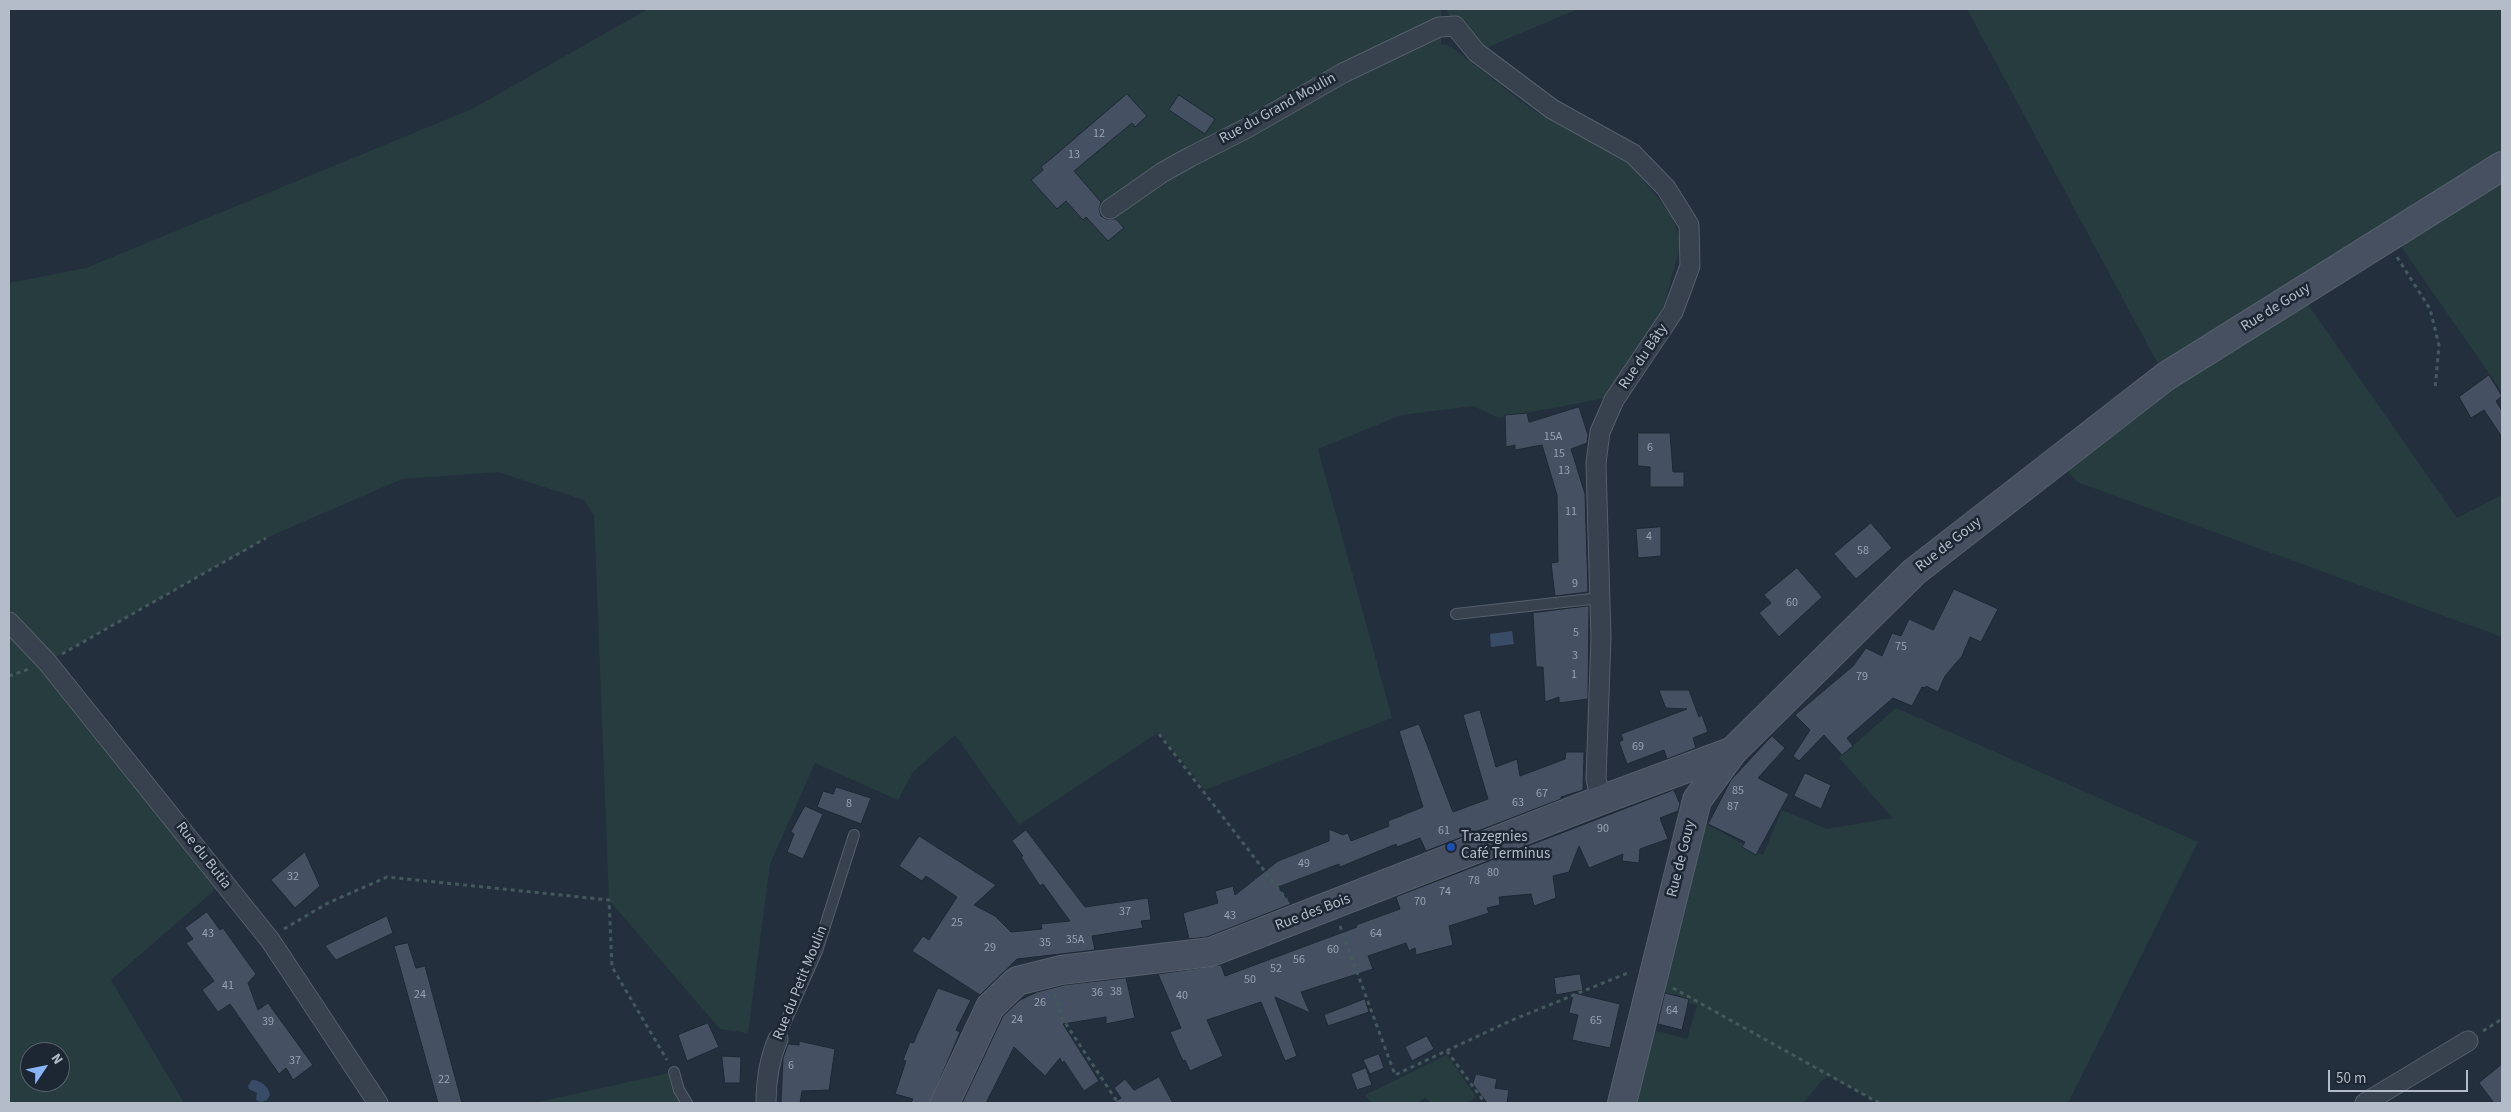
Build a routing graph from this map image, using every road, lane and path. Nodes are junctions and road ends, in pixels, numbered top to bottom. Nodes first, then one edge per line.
1 (1455, 26) joint
2 (2502, 166) edge
3 (1110, 209) dead end
4 (2385, 239) junction
5 (2435, 390) dead end
6 (266, 538) dead end
7 (1600, 598) junction
8 (1456, 614) dead end
9 (9, 622) edge
10 (47, 662) junction
11 (9, 676) edge
12 (1159, 734) dead end
13 (1733, 751) junction
14 (1601, 800) junction
15 (854, 835) dead end
16 (1332, 906) junction
17 (1301, 918) junction
18 (270, 940) junction
19 (1046, 974) junction
20 (1653, 977) junction
21 (2502, 1019) edge
22 (778, 1038) joint
23 (2468, 1041) joint
24 (1447, 1051) junction
25 (674, 1072) joint
26 (378, 1103) edge
27 (687, 1103) edge
28 (766, 1103) edge
29 (945, 1103) edge
30 (1118, 1103) edge
31 (1485, 1103) edge
32 (1622, 1103) edge
33 (1879, 1103) edge
34 (2365, 1103) edge

1 - 3 street, Rue du Grand Moulin
1 - 7 street, Rue du Bâty
2 - 4 street, Rue de Gouy
4 - 5 path
4 - 13 street, Rue de Gouy
6 - 10 path
7 - 8 lane
7 - 14 street, Rue du Bâty
9 - 10 street, Rue du Butia
10 - 11 path
10 - 18 street, Rue du Butia
12 - 17 path
13 - 14 street, Rue des Bois
13 - 20 street, Rue de Gouy
14 - 16 street, Rue des Bois
15 - 22 lane, Rue du Petit Moulin
16 - 17 street, Rue des Bois
16 - 24 path
17 - 19 street, Rue des Bois
18 - 25 path
18 - 26 street, Rue du Butia
19 - 29 street, Rue des Bois
19 - 30 path
20 - 24 path
20 - 32 street, Rue de Gouy
20 - 33 path
21 - 23 path
22 - 28 street, Rue du Petit Moulin
23 - 34 street
24 - 31 path
25 - 27 lane

